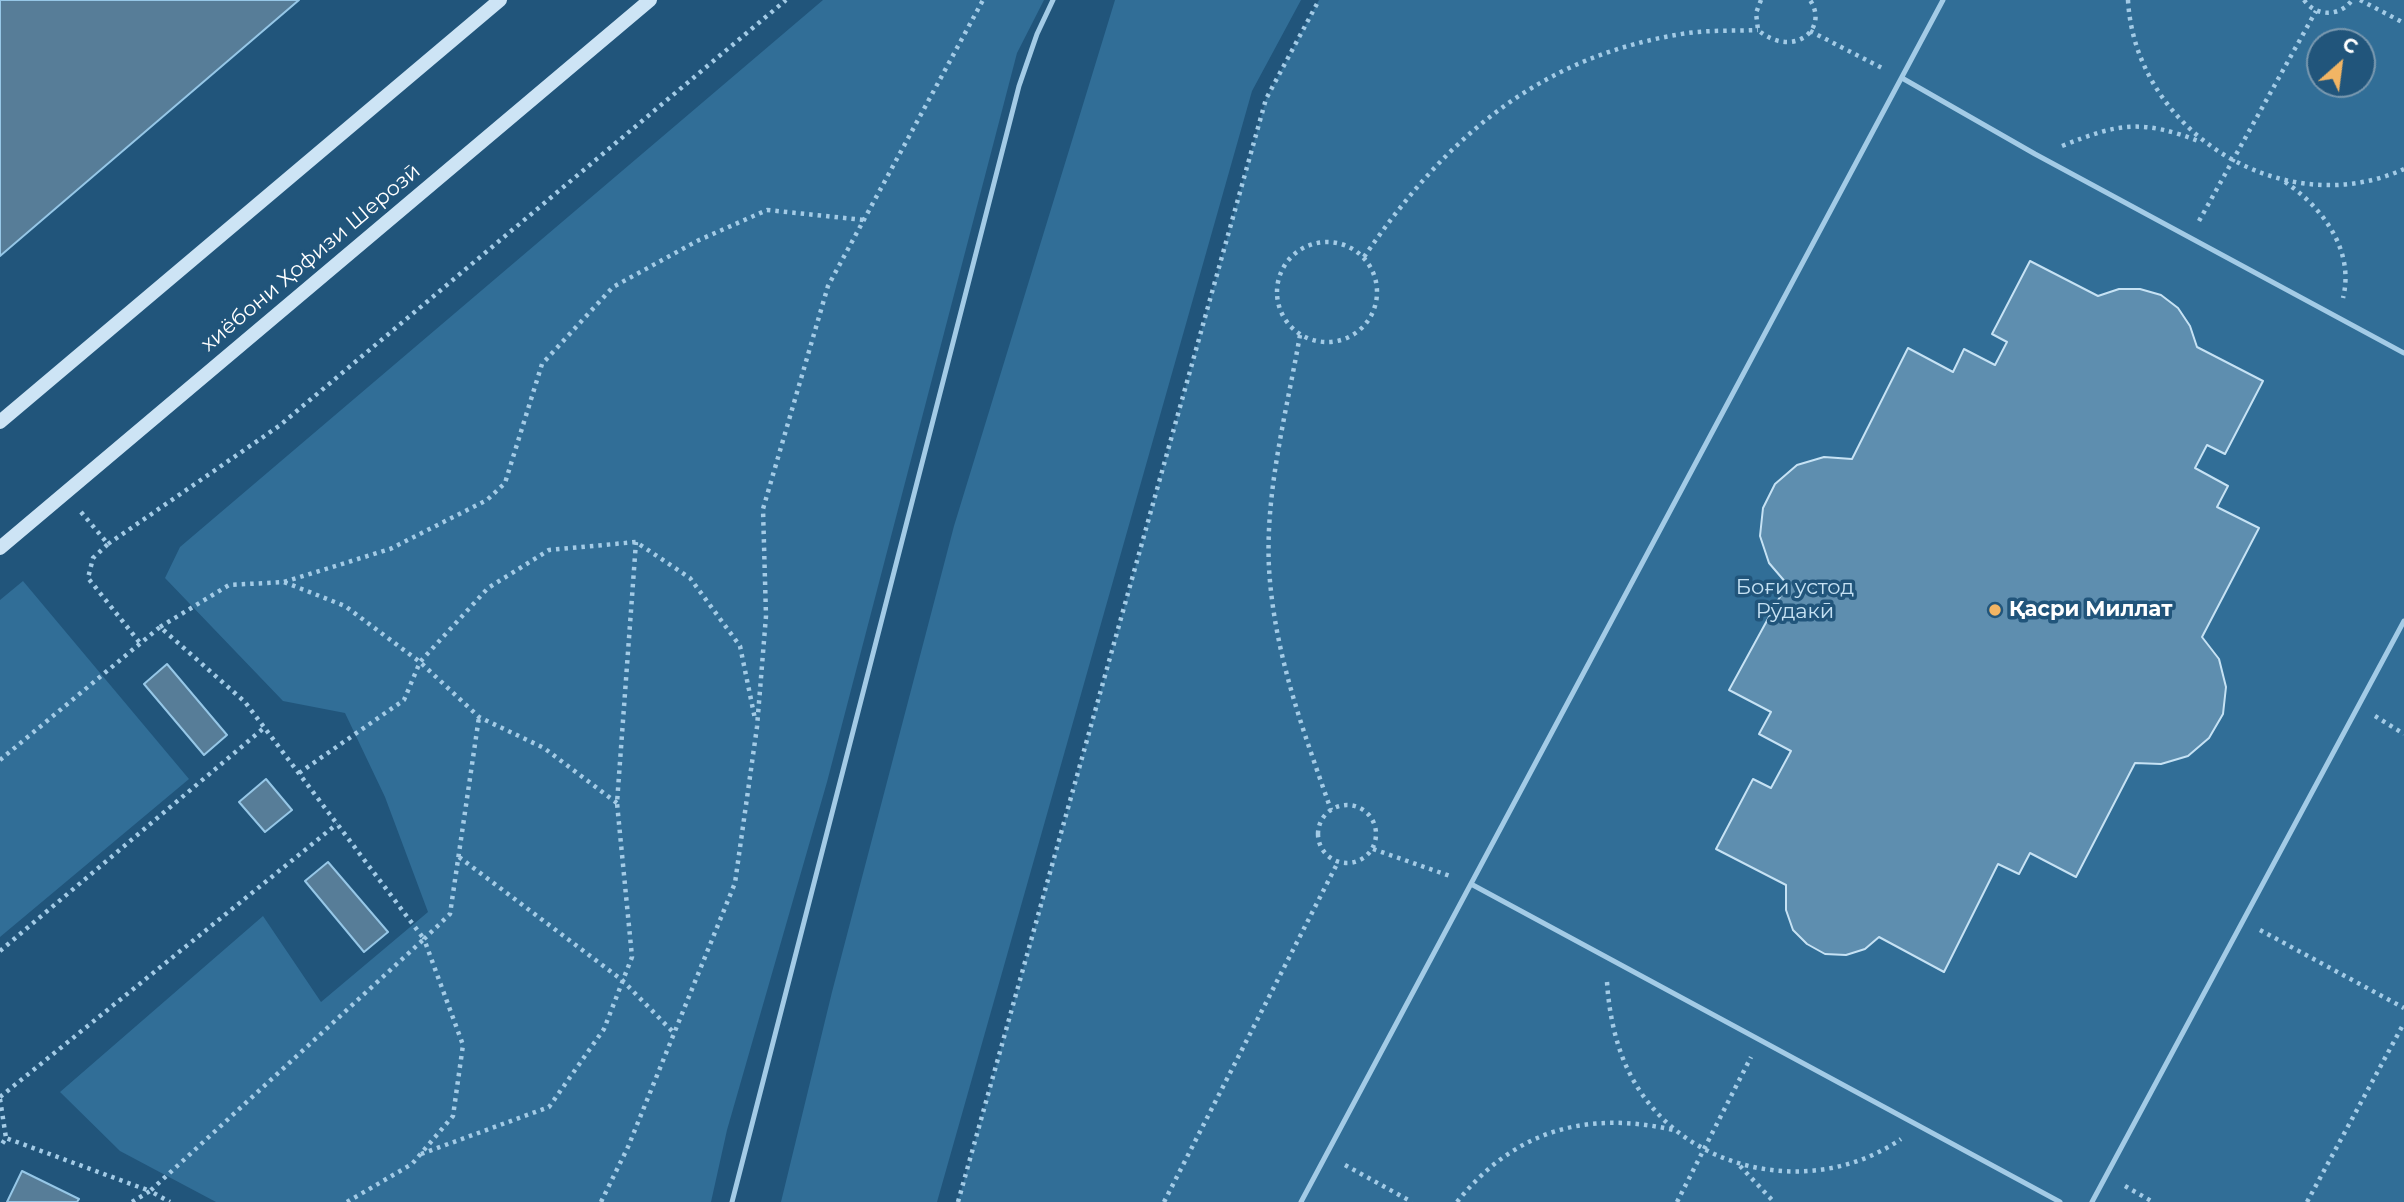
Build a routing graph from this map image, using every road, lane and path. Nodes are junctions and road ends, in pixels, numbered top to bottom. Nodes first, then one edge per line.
1 (500, 0) edge
2 (650, 0) edge
3 (786, 0) edge
4 (983, 0) edge
5 (1053, 0) edge
6 (1319, 0) edge
7 (1761, 0) edge
8 (1810, 0) edge
9 (1943, 0) edge
10 (2128, 0) edge
11 (2304, 0) edge
12 (2352, 0) edge
13 (2360, 0) edge
14 (2316, 11) junction
15 (2404, 23) edge
16 (1758, 30) junction
17 (1810, 31) junction
18 (1902, 78) junction
19 (2205, 143) junction
20 (2035, 154) junction
21 (2234, 162) junction
22 (2404, 169) edge
23 (2282, 180) junction
24 (864, 220) junction
25 (2189, 238) junction
26 (1364, 257) junction
27 (2338, 318) junction
28 (1300, 335) junction
29 (2404, 353) edge
30 (0, 422) edge
31 (65, 493) junction
32 (636, 542) junction
33 (108, 544) junction
34 (0, 548) edge
35 (284, 582) junction
36 (2404, 621) edge
37 (160, 626) junction
38 (140, 643) junction
39 (420, 662) junction
40 (2359, 707) junction
41 (480, 716) junction
42 (265, 727) junction
43 (757, 727) junction
44 (2404, 734) edge
45 (0, 760) edge
46 (299, 773) junction
47 (617, 803) junction
48 (1331, 810) junction
49 (337, 824) junction
50 (1373, 849) junction
51 (459, 857) junction
52 (1338, 862) junction
53 (1471, 884) junction
54 (2243, 920) junction
55 (424, 939) junction
56 (0, 951) edge
57 (1606, 956) junction
58 (622, 980) junction
59 (2404, 1008) edge
60 (2404, 1023) edge
61 (674, 1033) junction
62 (1759, 1040) junction
63 (0, 1098) edge
64 (1919, 1126) junction
65 (1675, 1130) junction
66 (6, 1138) junction
67 (0, 1147) edge
68 (1705, 1150) junction
69 (421, 1154) junction
70 (1326, 1155) junction
71 (1737, 1163) junction
72 (2106, 1176) junction
73 (150, 1191) junction
74 (132, 1202) edge
75 (170, 1202) edge
76 (347, 1202) edge
77 (601, 1202) edge
78 (732, 1202) edge
79 (958, 1202) edge
80 (1164, 1202) edge
81 (1301, 1202) edge
82 (1412, 1202) edge
83 (1457, 1202) edge
84 (1677, 1202) edge
85 (1773, 1202) edge
86 (2060, 1202) edge
87 (2092, 1202) edge
88 (2153, 1202) edge
89 (2307, 1202) edge

1 - 30 main road
2 - 31 main road, хиёбони Ҳофизи Шерозӣ
3 - 33 path
4 - 24 path
5 - 78 lane
6 - 79 path
7 - 16 path
8 - 17 path
9 - 18 lane
10 - 19 path
11 - 14 path
12 - 14 path
13 - 15 path
14 - 21 path
16 - 17 path
16 - 26 path
17 - 18 path
18 - 20 lane
18 - 53 lane
19 - 20 path
19 - 21 path
20 - 25 lane
21 - 23 path
21 - 25 path
22 - 23 path
23 - 27 path
24 - 35 path
24 - 43 path
25 - 27 lane
26 - 28 path
26 - 28 path
27 - 29 lane
28 - 48 path
31 - 33 path
31 - 34 main road, хиёбони Ҳофизи Шерозӣ
32 - 39 path
32 - 43 path
32 - 47 path
33 - 38 path
35 - 37 path
35 - 39 path
36 - 40 lane
37 - 38 path
37 - 42 path
38 - 45 path
39 - 41 path
39 - 46 path
40 - 44 path
40 - 54 lane
41 - 47 path
41 - 51 path
42 - 46 path
42 - 56 path
43 - 61 path
46 - 49 path
47 - 58 path
48 - 50 path
48 - 52 path
49 - 55 path
49 - 63 path
50 - 52 path
50 - 53 path
51 - 55 path
51 - 58 path
52 - 80 path
53 - 57 lane
53 - 70 lane
54 - 59 path
54 - 72 lane
55 - 69 path
55 - 73 path
57 - 62 lane
57 - 65 path
58 - 61 path
58 - 69 path
60 - 89 path
61 - 77 path
62 - 64 lane
62 - 68 path
63 - 66 path
64 - 71 path
64 - 86 lane
65 - 68 path
65 - 83 path
66 - 67 path
66 - 73 path
68 - 71 path
68 - 84 path
69 - 76 path
70 - 81 lane
70 - 82 path
71 - 85 path
72 - 87 lane
72 - 88 path
73 - 74 path
73 - 75 path

